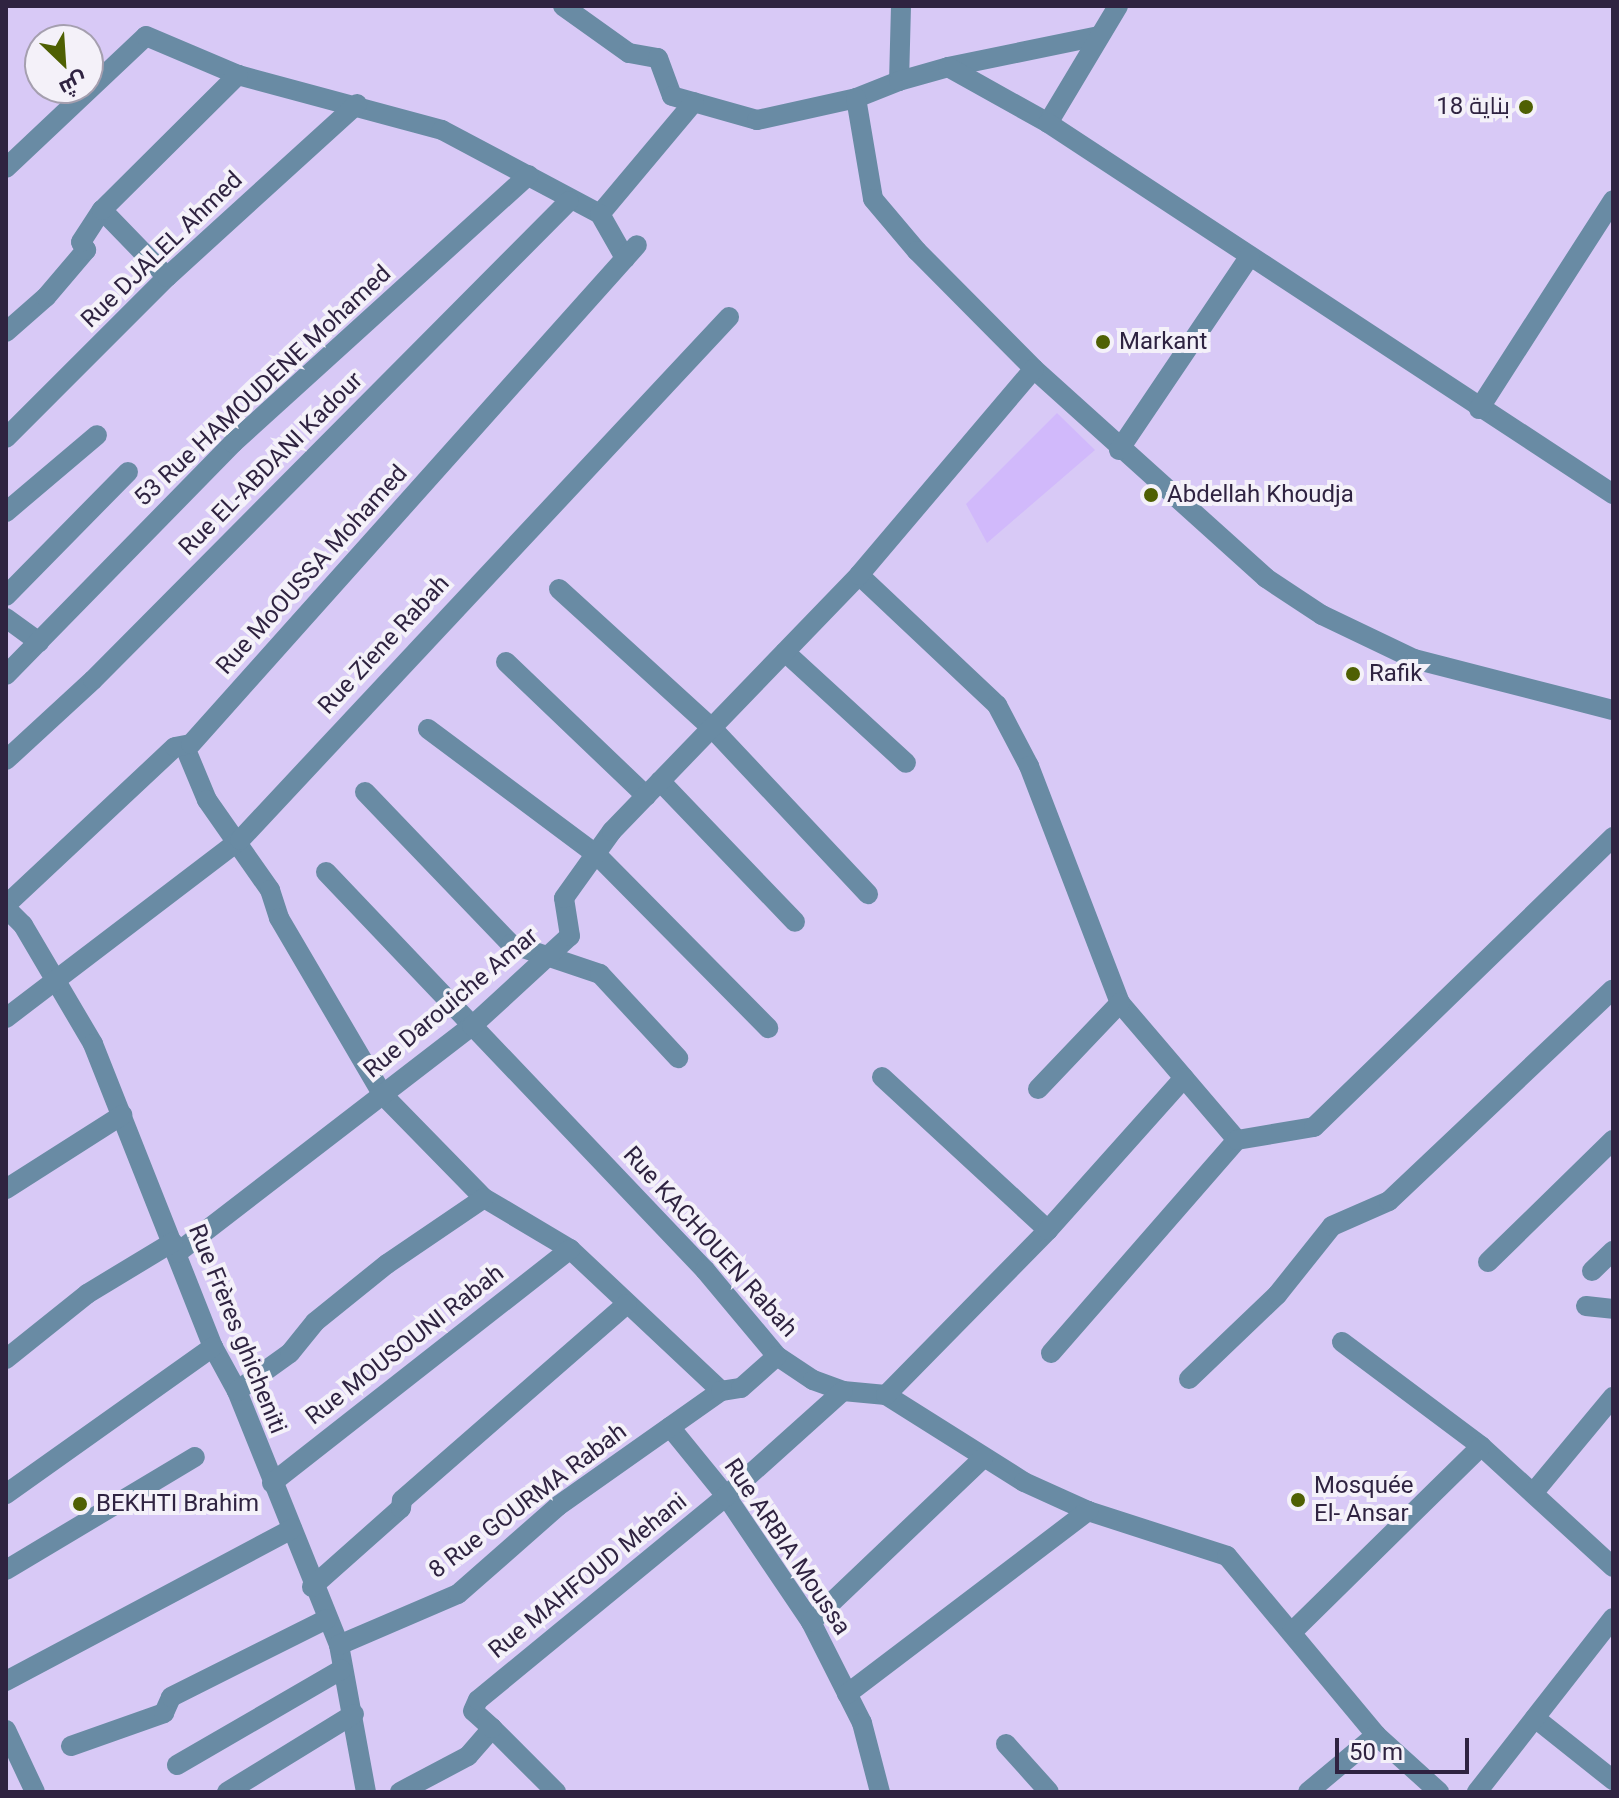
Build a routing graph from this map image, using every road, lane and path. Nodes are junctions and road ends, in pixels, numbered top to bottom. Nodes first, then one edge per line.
1 (563, 6) edge
2 (901, 6) edge
3 (1118, 6) edge
4 (1099, 36) junction
5 (948, 67) junction
6 (238, 75) junction
7 (899, 81) junction
8 (856, 98) junction
9 (694, 102) junction
10 (357, 104) junction
11 (1048, 123) junction
12 (6, 168) edge
13 (529, 175) junction
14 (1613, 200) edge
15 (569, 201) junction
16 (102, 210) junction
17 (600, 214) junction
18 (1249, 257) junction
19 (167, 277) junction
20 (729, 317) dead end
21 (6, 332) edge
22 (1034, 369) junction
23 (1479, 409) junction
24 (97, 435) dead end
25 (6, 438) edge
26 (1119, 450) junction
27 (128, 472) dead end
28 (1613, 494) edge
29 (6, 512) edge
30 (859, 575) junction
31 (559, 589) dead end
32 (6, 596) edge
33 (6, 618) edge
34 (39, 642) junction
35 (785, 652) junction
36 (506, 662) dead end
37 (6, 675) edge
38 (1612, 707) edge
39 (712, 728) junction
40 (428, 729) dead end
41 (187, 752) dead end
42 (6, 760) edge
43 (906, 763) dead end
44 (653, 788) junction
45 (365, 792) dead end
46 (1613, 837) edge
47 (236, 842) junction
48 (596, 854) junction
49 (326, 872) dead end
50 (868, 894) dead end
51 (6, 906) edge
52 (795, 922) dead end
53 (548, 956) junction
54 (54, 983) junction
55 (1613, 989) edge
56 (1120, 1003) junction
57 (6, 1018) edge
58 (472, 1026) junction
59 (768, 1028) dead end
60 (678, 1058) dead end
61 (882, 1077) dead end
62 (1184, 1078) junction
63 (1038, 1089) dead end
64 (383, 1095) junction
65 (122, 1115) junction
66 (1237, 1140) junction
67 (1613, 1140) edge
68 (6, 1189) edge
69 (484, 1198) junction
70 (1048, 1230) junction
71 (175, 1247) junction
72 (570, 1249) junction
73 (1613, 1251) edge
74 (1488, 1262) dead end
75 (1592, 1271) dead end
76 (627, 1304) junction
77 (1586, 1306) dead end
78 (1613, 1309) edge
79 (1342, 1342) dead end
80 (213, 1347) junction
81 (1051, 1353) dead end
82 (777, 1356) junction
83 (6, 1359) edge
84 (1189, 1379) dead end
85 (237, 1391) junction
86 (721, 1391) junction
87 (843, 1391) junction
88 (886, 1395) junction
89 (1613, 1397) edge
90 (670, 1427) junction
91 (1481, 1446) junction
92 (195, 1457) dead end
93 (983, 1458) junction
94 (272, 1483) junction
95 (1534, 1492) junction
96 (6, 1494) edge
97 (726, 1496) junction
98 (1088, 1511) junction
99 (292, 1529) junction
100 (1613, 1567) edge
101 (6, 1570) edge
102 (312, 1587) junction
103 (1613, 1618) edge
104 (327, 1619) junction
105 (811, 1622) junction
106 (1292, 1632) junction
107 (339, 1645) junction
108 (341, 1670) junction
109 (6, 1681) edge
110 (847, 1694) junction
111 (354, 1714) junction
112 (1535, 1718) junction
113 (492, 1728) junction
114 (6, 1730) edge
115 (1376, 1735) junction
116 (1006, 1744) dead end
117 (71, 1746) dead end
118 (177, 1765) dead end
119 (1613, 1780) edge
120 (35, 1792) edge
121 (227, 1792) edge
122 (366, 1792) edge
123 (400, 1792) edge
124 (556, 1792) edge
125 (880, 1792) edge
126 (1049, 1792) edge
127 (1308, 1792) edge
128 (1439, 1792) edge
129 (1477, 1792) edge

1 - 9 street
2 - 7 street
3 - 4 street
4 - 5 street
4 - 11 street
5 - 7 street
5 - 11 street
6 - 10 street
6 - 12 street
6 - 16 street
7 - 8 street
8 - 9 street
8 - 22 street
9 - 17 street
10 - 13 street
10 - 19 street, Rue DJALEL Ahmed
11 - 18 street
13 - 15 street
13 - 34 street, 53 Rue HAMOUDENE Mohamed
14 - 23 street
15 - 17 street
15 - 42 street, Rue EL-ABDANI Kadour
16 - 19 street
16 - 21 street
17 - 51 street, Rue MoOUSSA Mohamed
18 - 23 street
18 - 26 street
19 - 25 street, Rue DJALEL Ahmed
20 - 47 street, Rue Ziene Rabah
22 - 26 street
22 - 30 street, Rue Darouiche Amar
23 - 28 street
24 - 29 street
26 - 38 street
27 - 32 street
30 - 35 street, Rue Darouiche Amar
30 - 56 street
31 - 39 street
33 - 34 street
34 - 37 street, 53 Rue HAMOUDENE Mohamed
35 - 39 street, Rue Darouiche Amar
35 - 43 street
36 - 44 street
39 - 44 street, Rue Darouiche Amar
39 - 50 street
40 - 48 street
41 - 47 street
44 - 48 street, Rue Darouiche Amar
44 - 52 street
45 - 53 street
46 - 66 street
47 - 54 street, Rue Ziene Rabah
47 - 64 street
48 - 53 street, Rue Darouiche Amar
48 - 59 street
49 - 58 street, Rue KACHOUEN Rabah
51 - 54 street, Rue Frères ghicheniti
53 - 58 street, Rue Darouiche Amar
53 - 60 street
54 - 57 street, Rue Ziene Rabah
54 - 65 street, Rue Frères ghicheniti
55 - 84 street
56 - 62 street
56 - 63 street
58 - 64 street, Rue Darouiche Amar
58 - 82 street, Rue KACHOUEN Rabah
61 - 70 street
62 - 66 street
62 - 70 street
64 - 69 street
64 - 71 street, Rue Darouiche Amar
65 - 68 street
65 - 71 street, Rue Frères ghicheniti
66 - 81 street
67 - 74 street
69 - 72 street
69 - 85 street
70 - 88 street
71 - 80 street, Rue Frères ghicheniti
71 - 83 street, Rue Darouiche Amar
72 - 76 street
72 - 94 street, Rue MOUSOUNI Rabah
73 - 75 street
76 - 86 street
76 - 102 street
77 - 78 street
79 - 91 street
80 - 85 street, Rue Frères ghicheniti
80 - 96 street
82 - 86 street, 8 Rue GOURMA Rabah
82 - 87 street, Rue KACHOUEN Rabah
85 - 94 street, Rue Frères ghicheniti
86 - 90 street, 8 Rue GOURMA Rabah
87 - 88 street, Rue KACHOUEN Rabah
87 - 97 street, Rue MAHFOUD Mehani
88 - 93 street, Rue KACHOUEN Rabah
89 - 95 street
90 - 97 street, Rue ARBIA Moussa
90 - 107 street, 8 Rue GOURMA Rabah
91 - 95 street
91 - 106 street
92 - 101 street
93 - 98 street, Rue KACHOUEN Rabah
93 - 105 street
94 - 99 street, Rue Frères ghicheniti
95 - 100 street
97 - 105 street, Rue ARBIA Moussa
97 - 113 street, Rue MAHFOUD Mehani
98 - 106 street, Rue KACHOUEN Rabah
98 - 110 street
99 - 102 street, Rue Frères ghicheniti
99 - 109 street
102 - 104 street, Rue Frères ghicheniti
103 - 112 street
104 - 107 street, Rue Frères ghicheniti
104 - 117 street
105 - 110 street, Rue ARBIA Moussa
106 - 115 street, Rue KACHOUEN Rabah
107 - 108 street, Rue Frères ghicheniti
108 - 111 street, Rue Frères ghicheniti
108 - 118 street
110 - 125 street, Rue ARBIA Moussa
111 - 121 street
111 - 122 street, Rue Frères ghicheniti
112 - 119 street
112 - 129 street
113 - 123 street
113 - 124 street
114 - 120 street
115 - 127 street
115 - 128 street, Rue KACHOUEN Rabah
116 - 126 street

